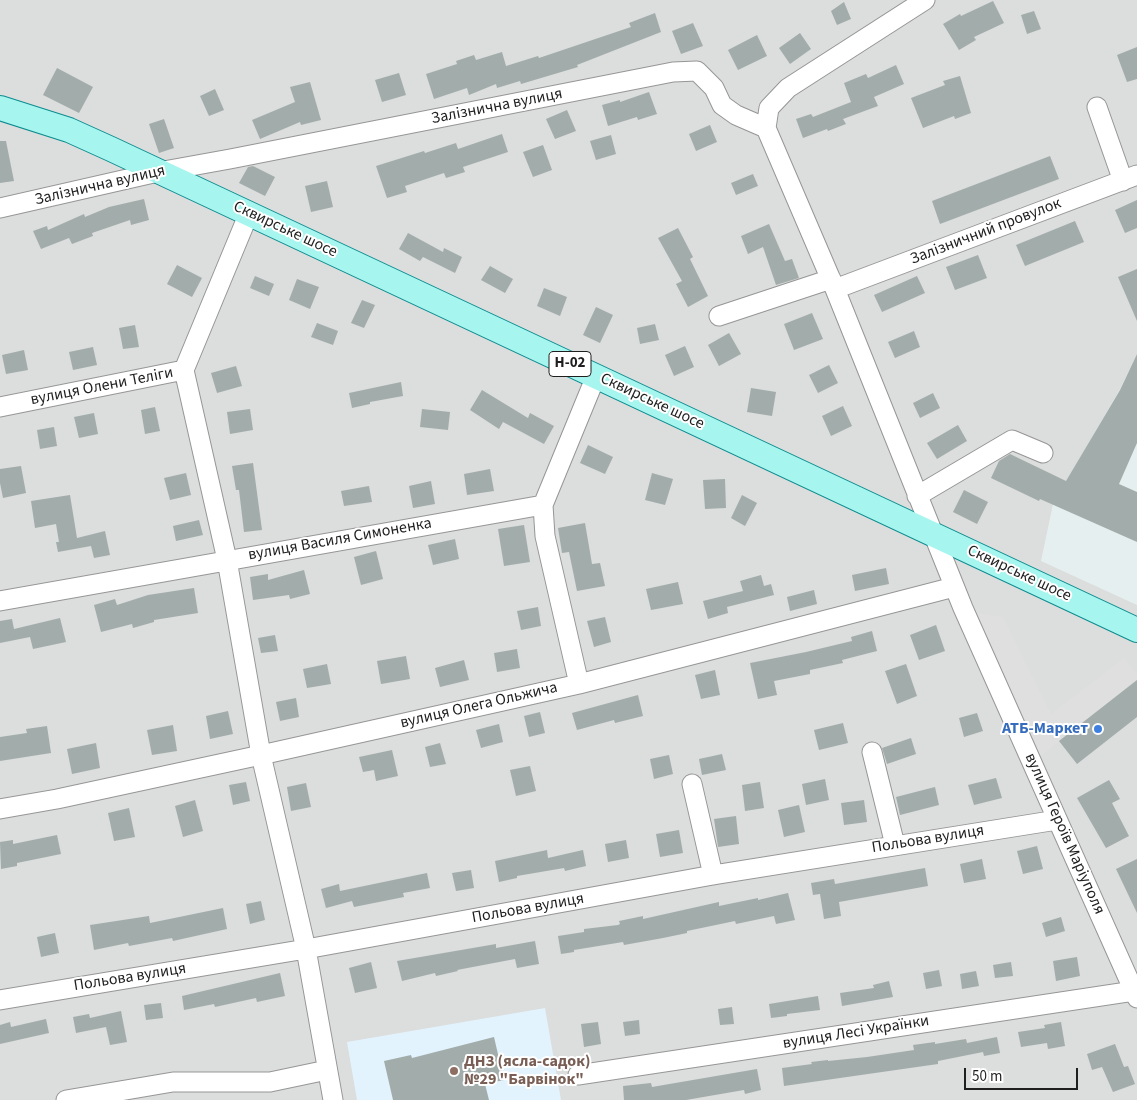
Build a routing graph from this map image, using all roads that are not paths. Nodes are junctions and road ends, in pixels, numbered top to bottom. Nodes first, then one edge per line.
1 (925, 0) edge
2 (1097, 107) dead end
3 (0, 108) edge
4 (766, 128) junction
5 (158, 172) junction
6 (1130, 178) edge
7 (0, 208) edge
8 (249, 213) junction
9 (833, 284) junction
10 (719, 316) dead end
11 (184, 370) junction
12 (596, 376) junction
13 (0, 407) edge
14 (1043, 453) dead end
15 (917, 496) junction
16 (543, 504) junction
17 (932, 532) junction
18 (227, 560) junction
19 (954, 587) junction
20 (0, 600) edge
21 (1137, 630) edge
22 (579, 684) junction
23 (872, 752) dead end
24 (261, 755) junction
25 (692, 784) dead end
26 (0, 809) edge
27 (1057, 820) junction
28 (895, 845) junction
29 (713, 875) junction
30 (306, 949) junction
31 (1136, 994) edge
32 (0, 1000) edge
33 (327, 1070) junction
34 (578, 1075) dead end
35 (101, 1097) edge
36 (66, 1100) edge
37 (334, 1100) edge

1 - 4 street
2 - 6 street
3 - 5 main road, Сквирське шосе / Н-02
4 - 5 street, Залізнична вулиця
4 - 9 street
5 - 7 street, Залізнична вулиця
5 - 8 main road, Сквирське шосе / Н-02
6 - 9 street, Залізничний провулок
8 - 11 street, вулиця Олени Теліги
8 - 12 main road, Сквирське шосе / Н-02
9 - 10 street, Залізничний провулок
9 - 15 street
11 - 13 street, вулиця Олени Теліги
11 - 18 street
12 - 16 street
12 - 17 main road, Сквирське шосе / Н-02
14 - 15 street
15 - 17 street
16 - 18 street, вулиця Василя Симоненка
16 - 22 street
17 - 19 street, вулиця Героїв Маріуполя
17 - 21 main road, Сквирське шосе / Н-02
18 - 20 street, вулиця Василя Симоненка
18 - 24 street
19 - 22 street, вулиця Олега Ольжича
19 - 27 street, вулиця Героїв Маріуполя
22 - 24 street, вулиця Олега Ольжича
23 - 28 street
24 - 26 street, вулиця Олега Ольжича
24 - 30 street
25 - 29 street
27 - 28 street, Польова вулиця
27 - 31 street, вулиця Героїв Маріуполя
28 - 29 street, Польова вулиця
29 - 30 street, Польова вулиця
30 - 32 street, Польова вулиця
30 - 33 street
31 - 34 street, вулиця Лесі Українки
33 - 35 street
33 - 37 street
35 - 36 street

